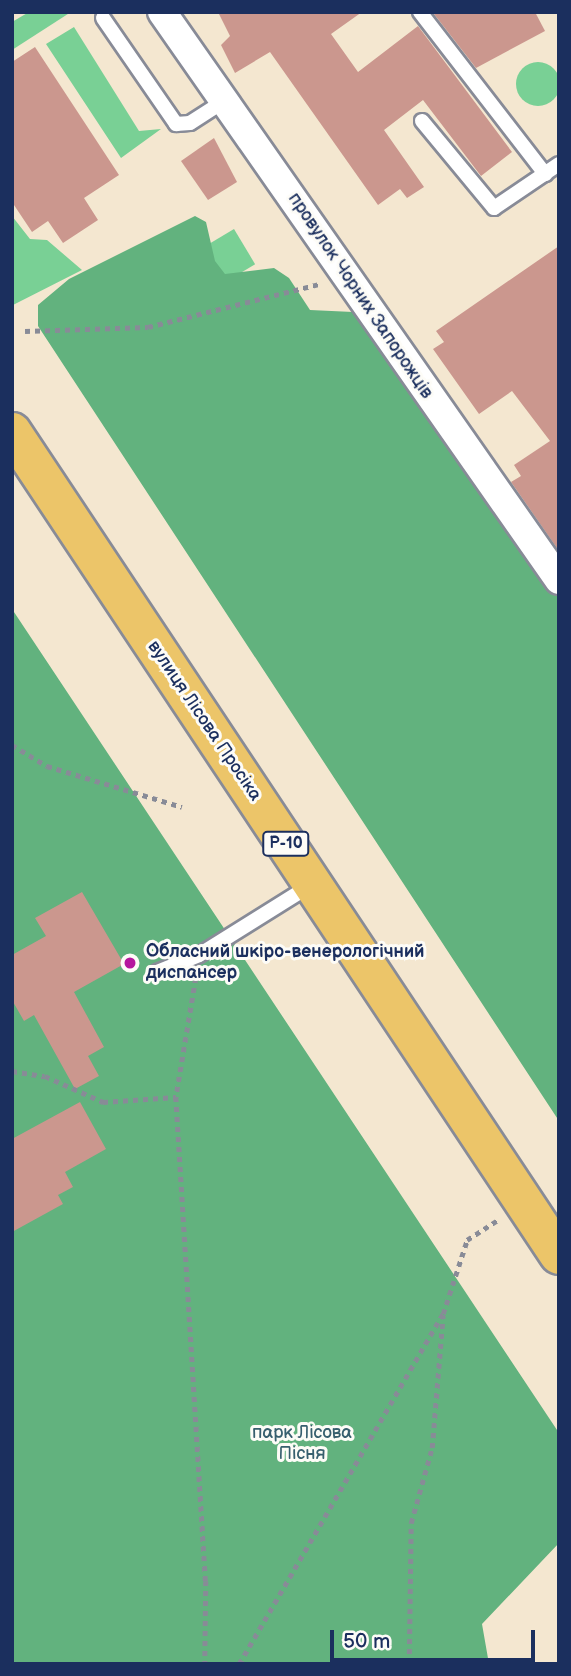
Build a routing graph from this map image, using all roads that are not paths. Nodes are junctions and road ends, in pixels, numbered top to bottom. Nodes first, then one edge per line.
1 (162, 12) edge
2 (420, 12) edge
3 (103, 19) dead end
4 (224, 101) junction
5 (422, 121) dead end
6 (559, 164) edge
7 (545, 174) junction
8 (12, 432) edge
9 (559, 580) edge
10 (313, 884) junction
11 (157, 972) dead end
12 (559, 1255) edge

1 - 4 street, провулок Чорних Запорожців
2 - 7 lane
3 - 4 lane
4 - 9 street, провулок Чорних Запорожців
5 - 7 lane
6 - 7 lane
8 - 10 main road, вулиця Лісова Просіка / Р-10
10 - 11 lane
10 - 12 main road, вулиця Лісова Просіка / Р-10

